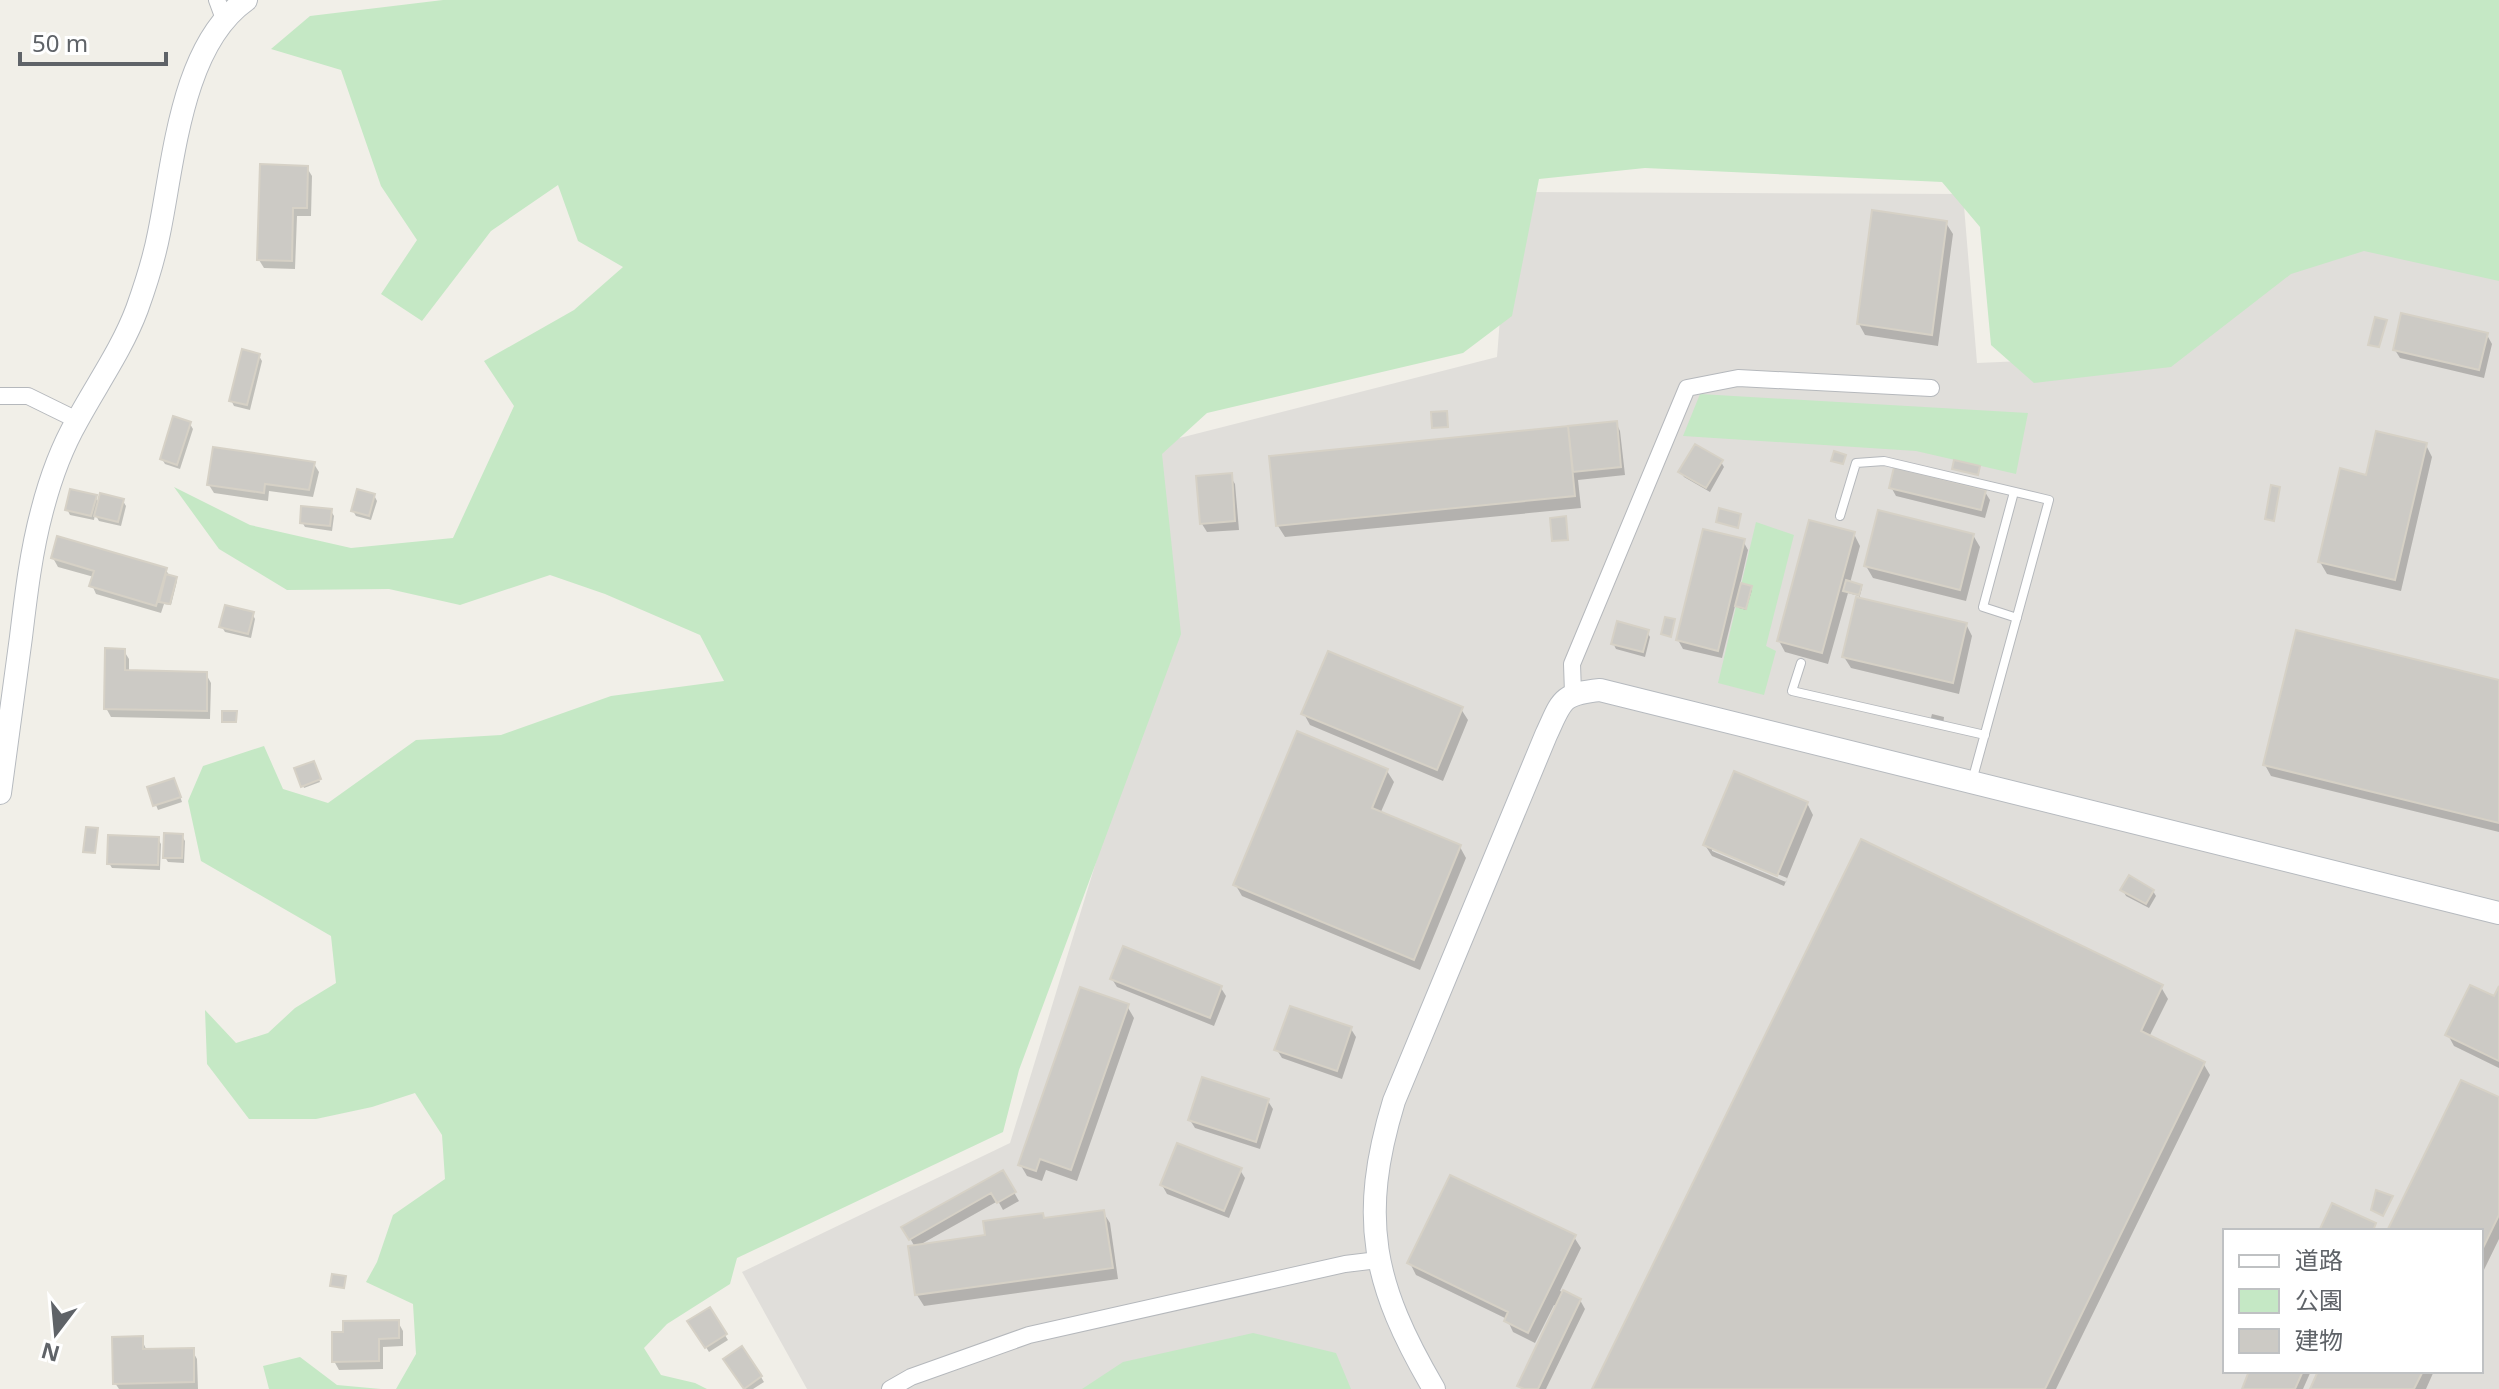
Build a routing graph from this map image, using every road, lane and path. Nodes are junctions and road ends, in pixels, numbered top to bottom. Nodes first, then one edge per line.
1 (246, 0) edge
2 (221, 10) edge
3 (1931, 388) dead end
4 (0, 396) edge
5 (77, 420) junction
6 (2014, 492) junction
7 (1840, 516) dead end
8 (2017, 618) junction
9 (1801, 663) dead end
10 (1573, 693) junction
11 (1985, 735) junction
12 (1972, 782) junction
13 (0, 793) edge
14 (2499, 913) edge
15 (1378, 1260) junction
16 (890, 1389) edge
17 (1434, 1389) edge

1 - 2 street
2 - 5 street
3 - 10 street
4 - 5 street
5 - 13 street
6 - 7 lane
6 - 8 lane
6 - 8 lane
8 - 11 lane
9 - 11 lane
10 - 12 street
10 - 15 street
11 - 12 lane
12 - 14 street
15 - 16 street
15 - 17 street

